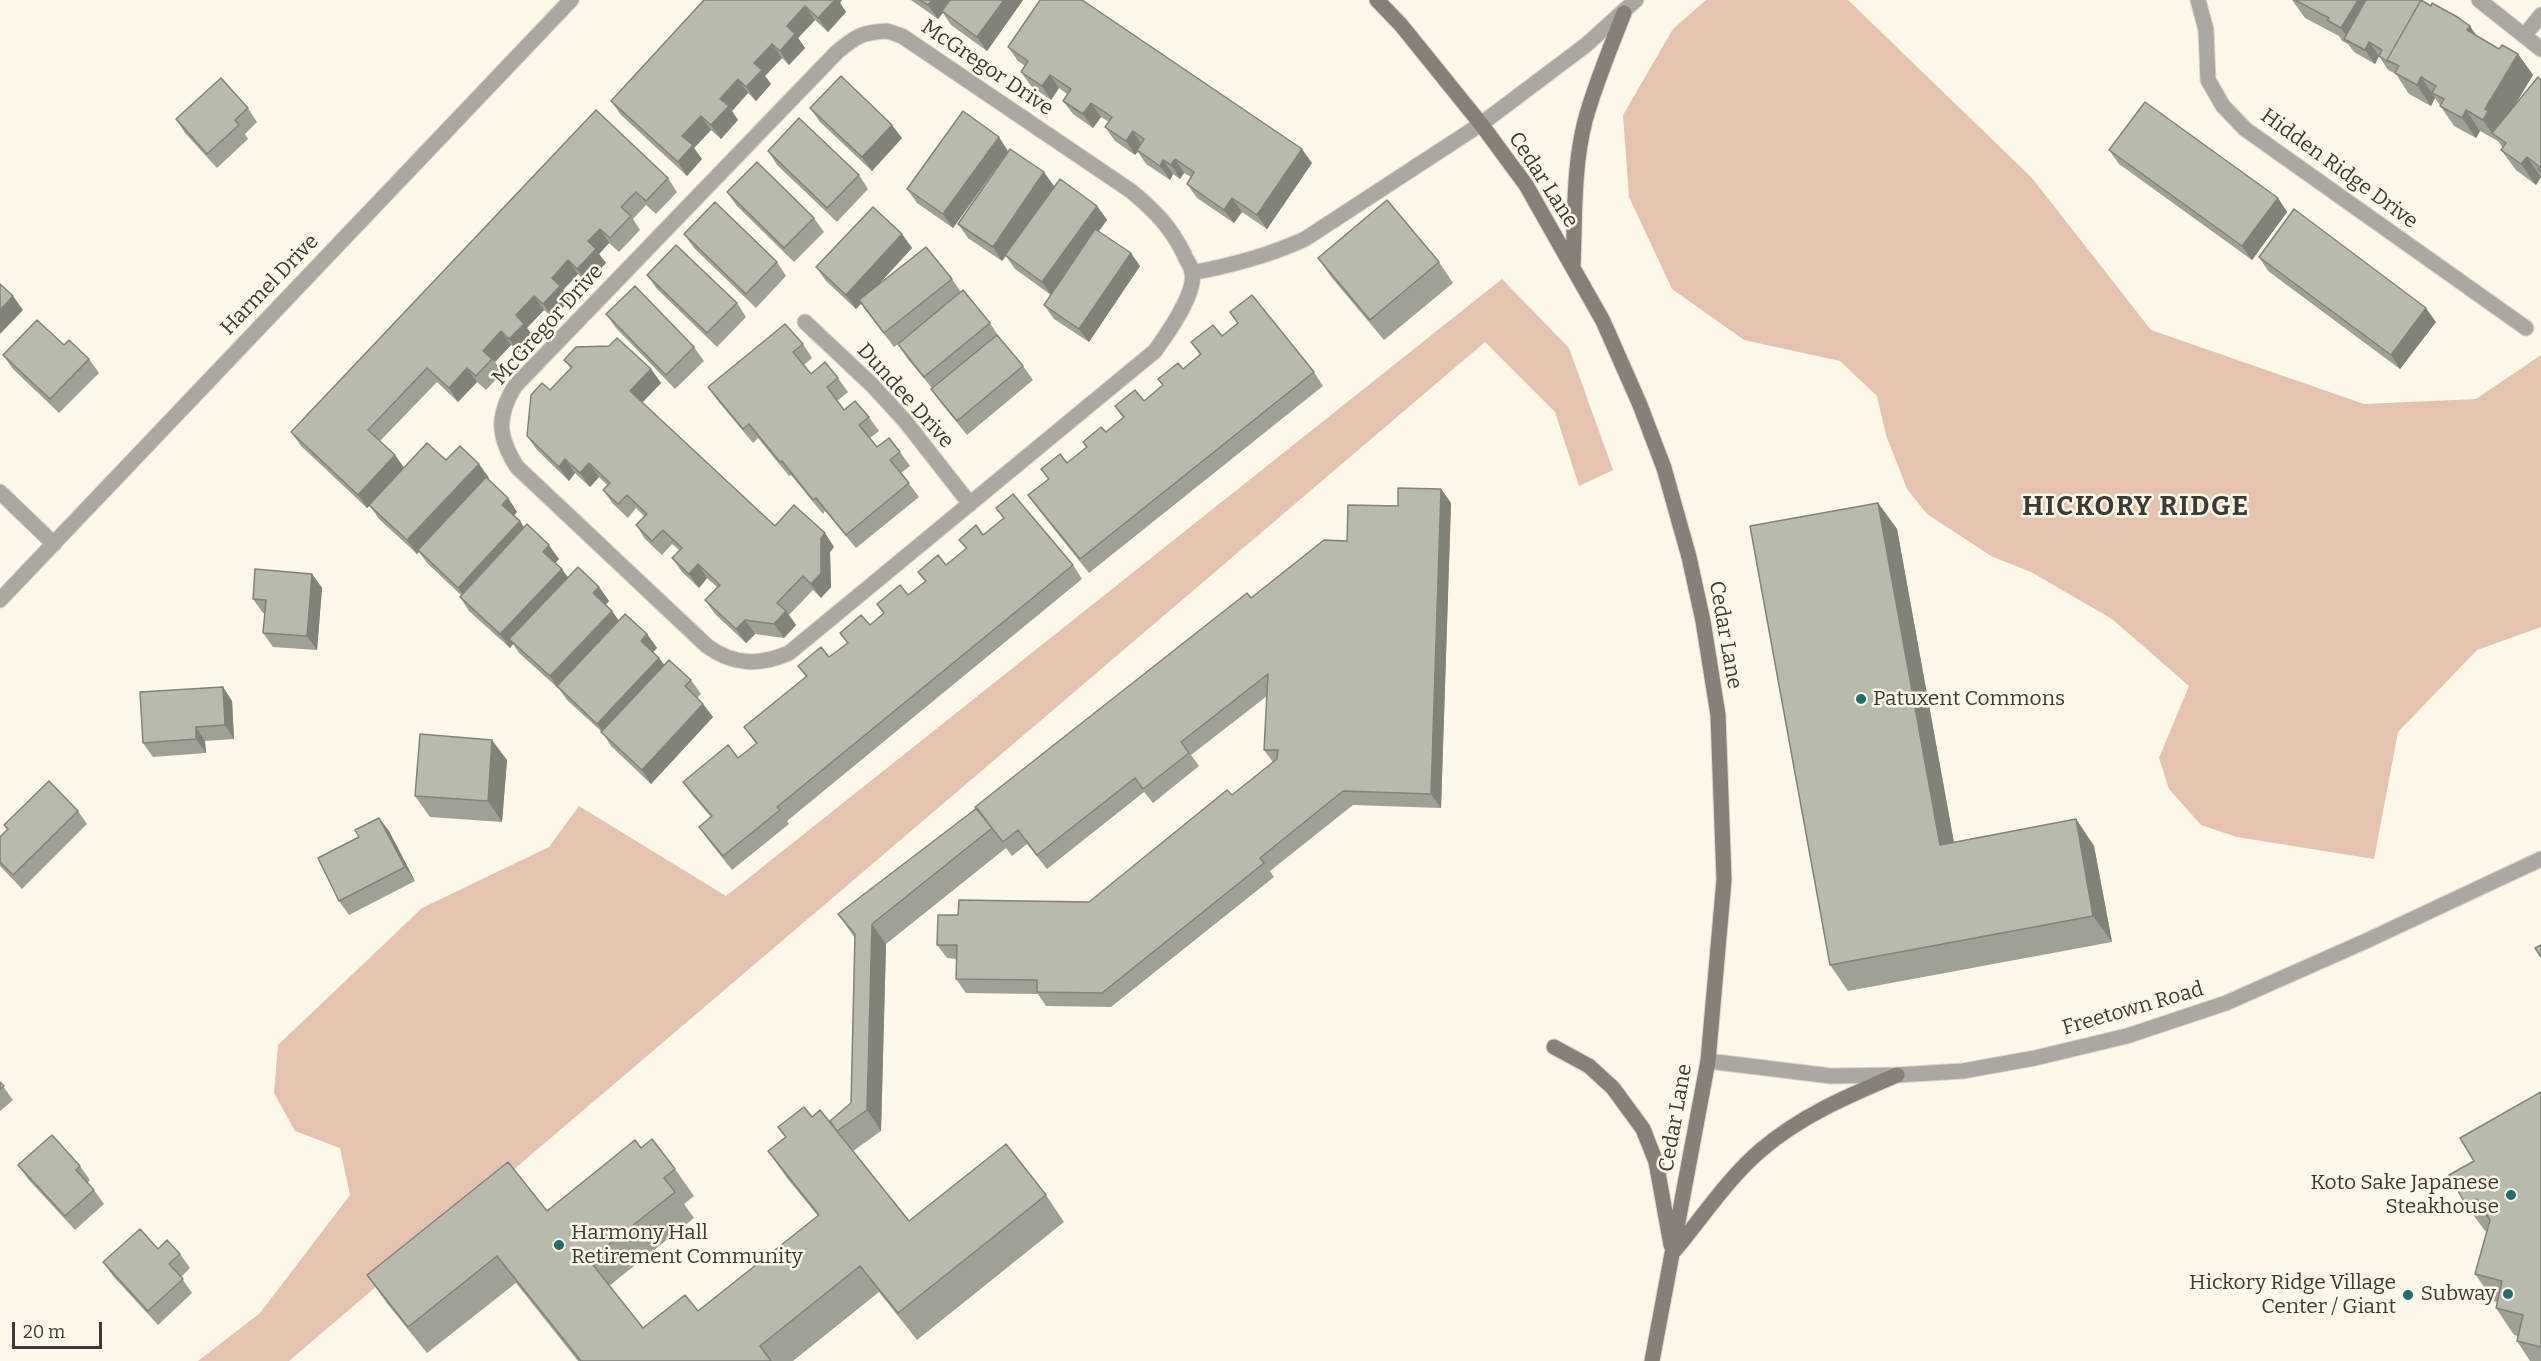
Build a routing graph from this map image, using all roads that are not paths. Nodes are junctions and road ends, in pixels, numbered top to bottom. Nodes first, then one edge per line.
1 (570, 0) edge
2 (1377, 0) edge
3 (1636, 0) edge
4 (2198, 0) edge
5 (2479, 0) edge
6 (1624, 13) junction
7 (2541, 15) edge
8 (2524, 36) junction
9 (2541, 49) edge
10 (1481, 124) junction
11 (1573, 267) junction
12 (1192, 273) junction
13 (805, 322) dead end
14 (2526, 328) dead end
15 (0, 492) edge
16 (970, 504) junction
17 (54, 544) junction
18 (0, 600) edge
19 (2541, 859) edge
20 (1554, 1047) dead end
21 (1708, 1061) junction
22 (1897, 1075) junction
23 (1672, 1254) junction
24 (1652, 1361) edge

1 - 17 street, Harmel Drive
2 - 10 main road, Cedar Lane
3 - 6 street
4 - 14 street, Hidden Ridge Drive
5 - 8 street
6 - 10 street
6 - 11 main road
7 - 8 street
8 - 9 street
10 - 11 main road, Cedar Lane
10 - 12 street
11 - 21 main road, Cedar Lane
12 - 16 street, McGregor Drive
12 - 16 street, McGregor Drive
13 - 16 street, Dundee Drive
15 - 17 street
17 - 18 street, Harmel Drive
19 - 22 street, Freetown Road
20 - 23 main road
21 - 22 street, Freetown Road
21 - 23 main road, Cedar Lane
22 - 23 main road
23 - 24 main road, Cedar Lane

